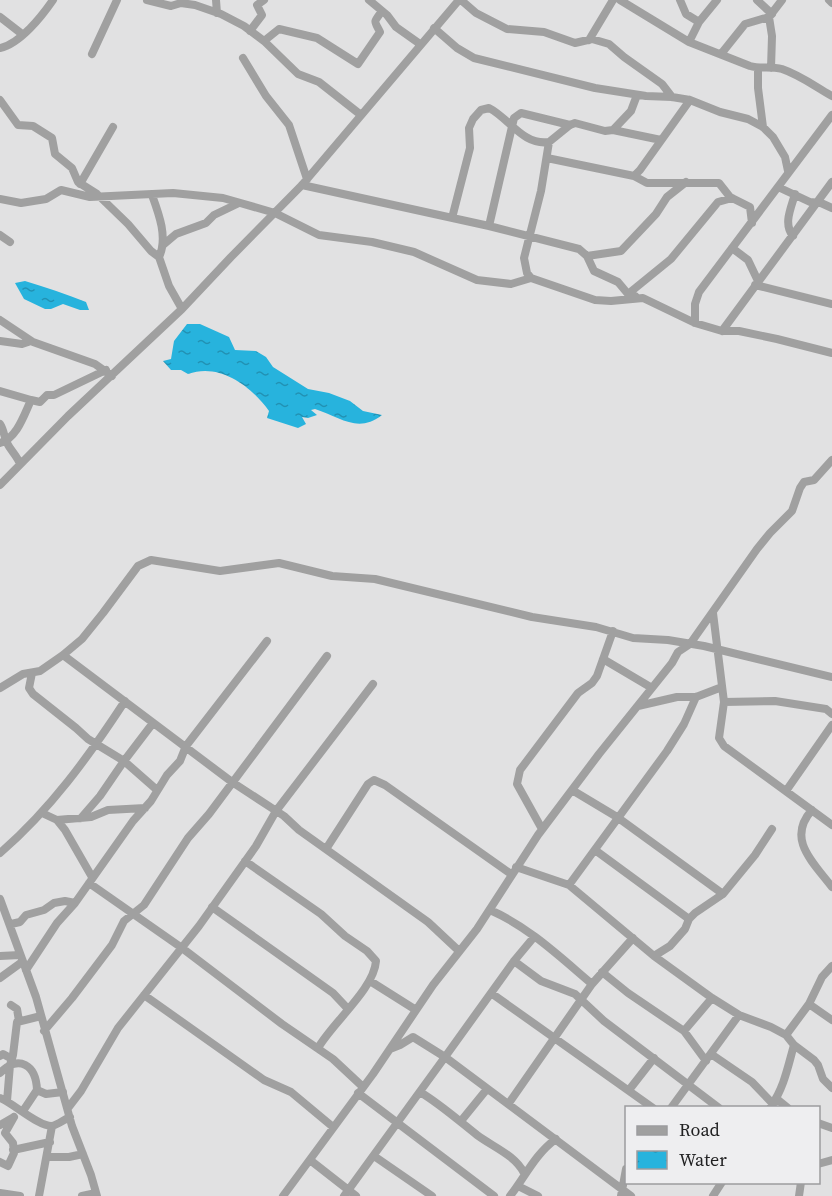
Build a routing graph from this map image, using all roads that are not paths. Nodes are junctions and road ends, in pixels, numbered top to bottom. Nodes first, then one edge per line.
1 (53, 0) edge
2 (117, 0) edge
3 (147, 0) edge
4 (216, 0) edge
5 (264, 0) edge
6 (369, 0) edge
7 (460, 0) edge
8 (613, 0) edge
9 (620, 0) edge
10 (680, 0) edge
11 (717, 0) edge
12 (757, 0) edge
13 (782, 0) edge
14 (829, 0) edge
15 (177, 2) edge
16 (832, 3) edge
17 (382, 11) junction
18 (218, 12) junction
19 (771, 16) junction
20 (0, 17) edge
21 (699, 22) junction
22 (434, 28) junction
23 (250, 31) junction
24 (22, 34) junction
25 (264, 40) junction
26 (590, 40) junction
27 (689, 42) junction
28 (420, 44) junction
29 (0, 48) edge
30 (92, 54) dead end
31 (721, 54) junction
32 (243, 58) dead end
33 (771, 68) junction
34 (758, 69) junction
35 (637, 95) junction
36 (832, 96) edge
37 (672, 97) junction
38 (0, 100) edge
39 (690, 100) junction
40 (361, 115) junction
41 (832, 115) edge
42 (570, 124) junction
43 (113, 127) dead end
44 (512, 127) junction
45 (763, 127) junction
46 (614, 130) junction
47 (661, 140) junction
48 (549, 142) junction
49 (547, 158) junction
50 (788, 171) junction
51 (634, 176) junction
52 (304, 182) junction
53 (686, 182) junction
54 (832, 182) edge
55 (80, 184) junction
56 (778, 187) junction
57 (795, 194) junction
58 (153, 195) junction
59 (99, 196) junction
60 (0, 198) edge
61 (732, 198) junction
62 (239, 203) junction
63 (817, 203) junction
64 (832, 208) edge
65 (275, 213) junction
66 (452, 218) junction
67 (752, 223) junction
68 (489, 226) junction
69 (0, 235) edge
70 (529, 236) junction
71 (793, 236) junction
72 (10, 242) dead end
73 (163, 245) junction
74 (732, 248) junction
75 (587, 256) junction
76 (159, 257) junction
77 (531, 278) junction
78 (757, 283) junction
79 (628, 294) junction
80 (643, 298) junction
81 (832, 304) edge
82 (182, 309) junction
83 (0, 320) edge
84 (695, 323) junction
85 (722, 331) junction
86 (0, 340) edge
87 (31, 341) junction
88 (832, 353) edge
89 (109, 373) junction
90 (0, 391) edge
91 (31, 400) junction
92 (0, 424) edge
93 (3, 442) edge
94 (832, 460) edge
95 (20, 464) junction
96 (0, 485) edge
97 (713, 613) junction
98 (613, 631) junction
99 (267, 641) dead end
100 (690, 644) junction
101 (716, 650) junction
102 (63, 655) junction
103 (327, 656) dead end
104 (603, 659) junction
105 (32, 673) junction
106 (832, 677) edge
107 (373, 684) dead end
108 (722, 687) junction
109 (0, 688) edge
110 (652, 688) junction
111 (696, 697) junction
112 (125, 701) junction
113 (724, 702) junction
114 (637, 706) junction
115 (832, 714) edge
116 (153, 723) junction
117 (832, 725) edge
118 (96, 744) junction
119 (186, 746) junction
120 (124, 761) junction
121 (232, 782) junction
122 (157, 790) junction
123 (572, 790) junction
124 (786, 791) junction
125 (145, 808) junction
126 (812, 810) junction
127 (276, 811) junction
128 (42, 813) junction
129 (617, 817) junction
130 (81, 818) junction
131 (57, 820) junction
132 (832, 825) edge
133 (542, 829) junction
134 (772, 829) dead end
135 (326, 849) junction
136 (595, 850) junction
137 (0, 854) edge
138 (245, 861) junction
139 (516, 867) junction
140 (511, 874) junction
141 (90, 880) junction
142 (569, 885) junction
143 (832, 887) edge
144 (723, 894) junction
145 (0, 899) edge
146 (75, 903) junction
147 (212, 907) junction
148 (490, 910) junction
149 (132, 914) junction
150 (689, 919) junction
151 (6, 921) edge
152 (534, 937) junction
153 (633, 938) junction
154 (182, 948) junction
155 (459, 951) junction
156 (0, 956) edge
157 (654, 956) junction
158 (21, 959) junction
159 (514, 961) junction
160 (832, 966) edge
161 (26, 970) junction
162 (602, 972) junction
163 (0, 978) edge
164 (370, 981) junction
165 (592, 984) junction
166 (491, 993) junction
167 (144, 995) junction
168 (712, 998) junction
169 (581, 1001) junction
170 (809, 1004) junction
171 (10, 1005) dead end
172 (348, 1009) junction
173 (416, 1010) junction
174 (739, 1015) junction
175 (41, 1016) junction
176 (832, 1020) edge
177 (19, 1021) junction
178 (44, 1031) junction
179 (684, 1031) junction
180 (786, 1035) junction
181 (555, 1038) junction
182 (794, 1045) junction
183 (318, 1048) junction
184 (390, 1049) junction
185 (0, 1056) edge
186 (445, 1057) junction
187 (654, 1058) junction
188 (708, 1058) junction
189 (11, 1062) junction
190 (0, 1073) edge
191 (688, 1084) junction
192 (832, 1088) edge
193 (487, 1089) junction
194 (37, 1090) junction
195 (360, 1090) junction
196 (629, 1090) junction
197 (63, 1092) junction
198 (420, 1092) junction
199 (4, 1099) edge
200 (509, 1103) junction
201 (773, 1104) edge
202 (652, 1106) edge
203 (672, 1106) edge
204 (718, 1106) edge
205 (68, 1108) junction
206 (22, 1110) junction
207 (15, 1117) junction
208 (70, 1117) junction
209 (461, 1121) junction
210 (397, 1123) junction
211 (0, 1125) edge
212 (52, 1126) junction
213 (333, 1127) junction
214 (556, 1140) junction
215 (50, 1142) junction
216 (13, 1150) junction
217 (83, 1154) junction
218 (47, 1156) junction
219 (374, 1156) junction
220 (310, 1160) junction
221 (0, 1162) edge
222 (524, 1173) junction
223 (625, 1177) edge
224 (518, 1186) junction
225 (621, 1192) edge
226 (346, 1193) edge
227 (0, 1195) edge
228 (96, 1195) edge
229 (20, 1196) edge
230 (39, 1196) edge
231 (82, 1196) edge
232 (283, 1196) edge
233 (356, 1196) edge
234 (432, 1196) edge
235 (494, 1196) edge
236 (510, 1196) edge
237 (538, 1196) edge
238 (631, 1196) edge

1 - 24 street
2 - 30 street
3 - 15 street
4 - 18 street
5 - 23 street
6 - 17 street
7 - 22 street
7 - 26 street
8 - 26 street
9 - 27 street
10 - 21 street
11 - 21 street
12 - 19 street
13 - 19 street
14 - 16 street
15 - 18 street
17 - 25 street
17 - 28 street
18 - 23 street
19 - 31 street
19 - 33 street
20 - 24 street
21 - 27 street
22 - 28 street
22 - 35 street
23 - 25 street
24 - 29 street
25 - 40 street
26 - 37 street
27 - 31 street
28 - 40 street
31 - 34 street
32 - 52 street
33 - 34 street
33 - 36 street
34 - 45 street
35 - 37 street
35 - 46 street
37 - 39 street
38 - 55 street
39 - 45 street
39 - 47 street
40 - 52 street
41 - 50 street
42 - 44 street
42 - 46 street
42 - 48 street
43 - 55 street
44 - 48 street
44 - 66 street
44 - 68 street
45 - 50 street
46 - 47 street
47 - 51 street
48 - 49 street
49 - 51 street
49 - 70 street
50 - 56 street
51 - 53 street
52 - 65 street
52 - 66 street
53 - 61 street
53 - 75 street
54 - 63 street
55 - 59 street
56 - 57 street
56 - 67 street
57 - 63 street
57 - 71 street
58 - 59 street
58 - 62 street
58 - 73 street
59 - 60 street
59 - 76 street
61 - 67 street
61 - 79 street
62 - 65 street
62 - 73 street
63 - 64 street
63 - 71 street
65 - 77 street
65 - 82 street
66 - 68 street
67 - 74 street
68 - 70 street
69 - 72 street
70 - 75 street
70 - 77 street
71 - 78 street
73 - 76 street
74 - 78 street
74 - 84 street
75 - 79 street
76 - 82 street
77 - 80 street
78 - 81 street
78 - 85 street
79 - 80 street
80 - 84 street
82 - 89 street
83 - 87 street
84 - 85 street
85 - 88 street
86 - 87 street
87 - 89 street
89 - 91 street
89 - 95 street
90 - 91 street
91 - 93 street
92 - 93 street
93 - 95 street
94 - 97 street
95 - 96 street
97 - 100 street
97 - 101 street
98 - 100 street
98 - 102 street
98 - 104 street
99 - 119 street
100 - 101 street
100 - 110 street
101 - 106 street
101 - 108 street
102 - 105 street
102 - 112 street
103 - 121 street
104 - 110 street
104 - 133 street
105 - 109 street
105 - 118 street
107 - 127 street
108 - 111 street
108 - 113 street
110 - 114 street
111 - 114 street
111 - 129 street
112 - 116 street
112 - 118 street
113 - 115 street
113 - 124 street
114 - 123 street
116 - 119 street
116 - 120 street
117 - 124 street
118 - 120 street
118 - 128 street
119 - 121 street
119 - 122 street
120 - 122 street
120 - 130 street
121 - 127 street
121 - 149 street
122 - 125 street
123 - 129 street
123 - 133 street
124 - 126 street
125 - 130 street
125 - 141 street
126 - 132 street
126 - 143 street
127 - 135 street
127 - 138 street
128 - 131 street
128 - 137 street
129 - 136 street
129 - 144 street
130 - 131 street
131 - 141 street
133 - 139 street
134 - 144 street
135 - 140 street
135 - 155 street
136 - 142 street
136 - 150 street
138 - 147 street
138 - 164 street
139 - 140 street
139 - 142 street
140 - 148 street
141 - 146 street
141 - 149 street
142 - 153 street
144 - 150 street
145 - 151 street
146 - 151 street
146 - 161 street
147 - 154 street
147 - 172 street
148 - 152 street
148 - 155 street
149 - 154 street
149 - 178 street
150 - 157 street
151 - 158 street
152 - 159 street
152 - 165 street
153 - 157 street
153 - 162 street
154 - 167 street
154 - 183 street
155 - 173 street
156 - 158 street
157 - 168 street
158 - 161 street
158 - 163 street
159 - 166 street
159 - 169 street
160 - 170 street
161 - 175 street
162 - 165 street
162 - 179 street
164 - 172 street
164 - 173 street
165 - 169 street
166 - 181 street
166 - 186 street
167 - 205 street
167 - 213 street
168 - 174 street
168 - 179 street
169 - 181 street
169 - 187 street
170 - 176 street
170 - 180 street
171 - 177 street
172 - 183 street
173 - 184 street
174 - 180 street
174 - 188 street
175 - 177 street
175 - 178 street
177 - 189 street
178 - 197 street
179 - 188 street
180 - 182 street
181 - 196 street
181 - 200 street
182 - 192 street
182 - 201 street
183 - 195 street
184 - 186 street
184 - 195 street
185 - 189 street
186 - 193 street
186 - 198 street
187 - 191 street
187 - 196 street
188 - 191 street
188 - 201 street
189 - 190 street
189 - 194 street
189 - 199 street
191 - 203 street
191 - 204 street
193 - 200 street
193 - 209 street
194 - 197 street
194 - 206 street
195 - 210 street
195 - 213 street
196 - 202 street
197 - 205 street
198 - 209 street
198 - 210 street
199 - 206 street
200 - 214 street
205 - 208 street
206 - 207 street
206 - 212 street
207 - 211 street
207 - 216 street
208 - 212 street
208 - 217 street
209 - 222 street
210 - 219 street
210 - 235 street
212 - 215 street
213 - 220 street
214 - 222 street
214 - 225 street
215 - 216 street
215 - 218 street
216 - 221 street
217 - 218 street
217 - 228 street
218 - 230 street
219 - 226 street
219 - 234 street
220 - 226 street
220 - 232 street
222 - 224 street
223 - 225 street
224 - 236 street
224 - 237 street
225 - 238 street
226 - 233 street
227 - 229 street
228 - 231 street

